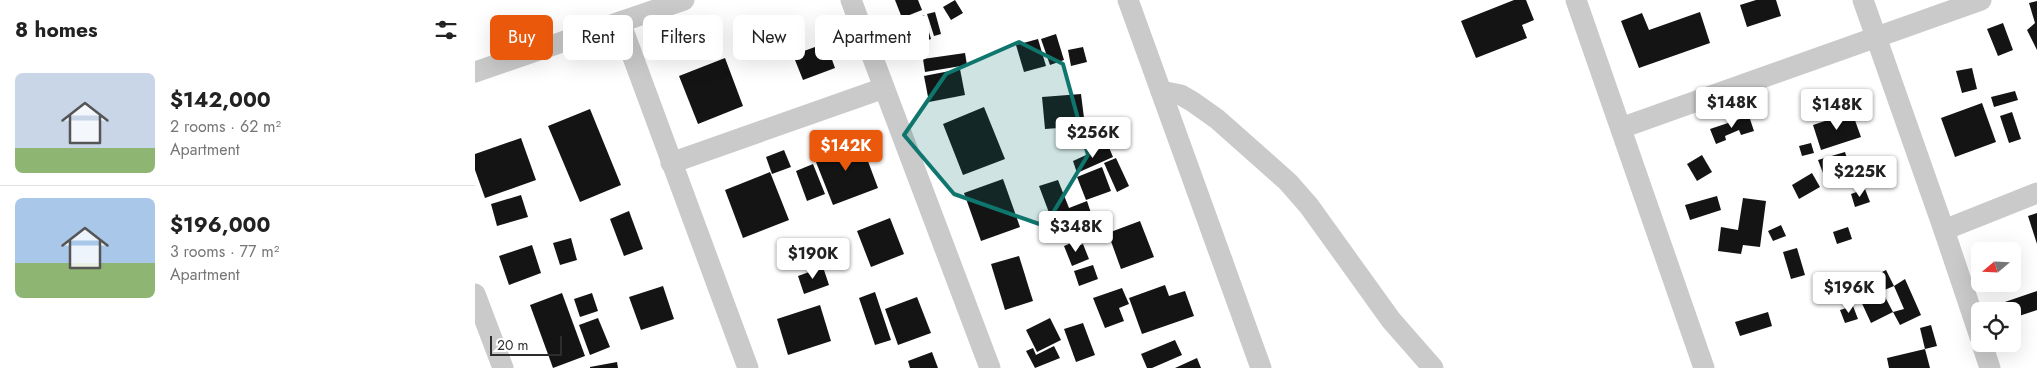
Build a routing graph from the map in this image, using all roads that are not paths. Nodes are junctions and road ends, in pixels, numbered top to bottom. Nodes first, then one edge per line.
1 (684, 0) edge
2 (851, 0) edge
3 (1128, 0) edge
4 (1576, 0) edge
5 (1863, 0) edge
6 (1981, 0) edge
7 (633, 17) edge
8 (1877, 38) junction
9 (563, 41) edge
10 (633, 60) edge
11 (475, 72) edge
12 (885, 88) junction
13 (1161, 91) junction
14 (1621, 128) junction
15 (671, 163) junction
16 (2037, 193) edge
17 (1945, 230) junction
18 (475, 294) edge
19 (1971, 309) edge
20 (1985, 352) edge
21 (503, 368) edge
22 (747, 368) edge
23 (990, 368) edge
24 (1261, 368) edge
25 (1433, 368) edge
26 (1704, 368) edge
27 (1990, 368) edge

1 - 7 street
2 - 12 street
3 - 13 street
4 - 14 street
5 - 8 street
6 - 8 street
8 - 14 street
8 - 17 street
9 - 11 street
10 - 15 street
12 - 15 street
12 - 23 street
13 - 24 street
13 - 25 street
14 - 26 street
15 - 22 street
16 - 17 street
17 - 19 street
18 - 21 street
20 - 27 street

